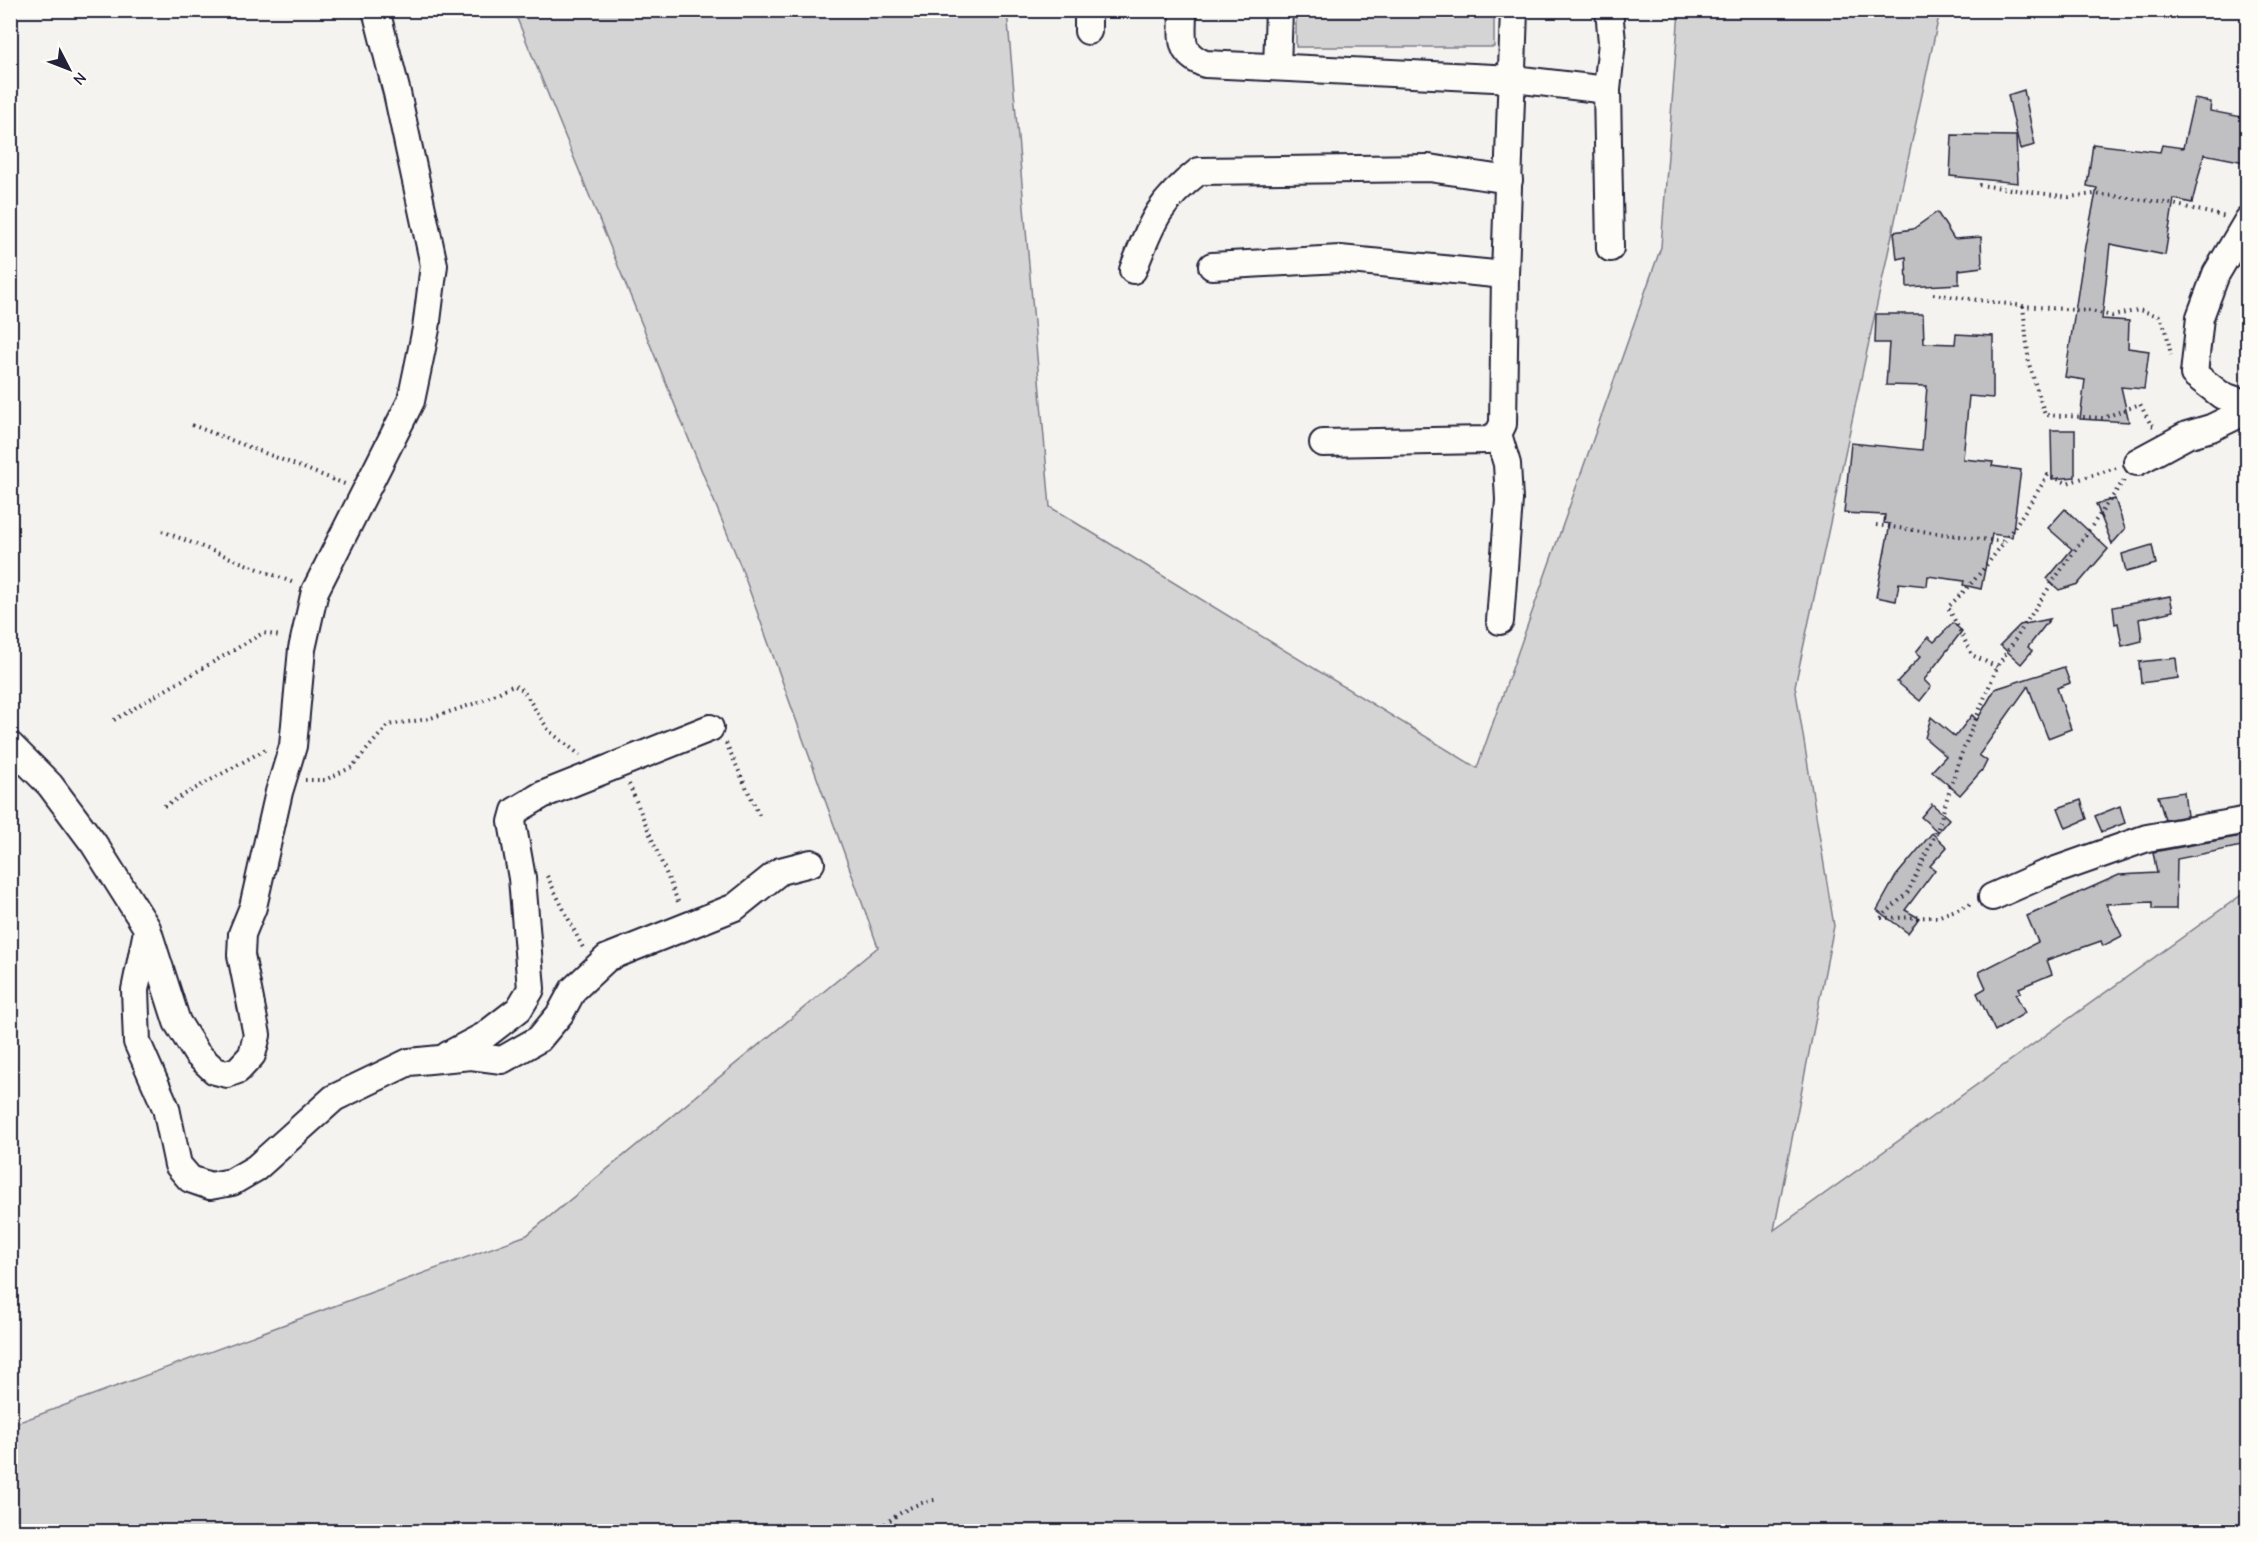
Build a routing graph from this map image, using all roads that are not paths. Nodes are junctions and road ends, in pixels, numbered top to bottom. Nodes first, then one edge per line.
1 (376, 10) edge
2 (1183, 10) edge
3 (1279, 10) edge
4 (1514, 10) edge
5 (1609, 10) edge
6 (1277, 67) junction
7 (1514, 79) junction
8 (1607, 90) junction
9 (1509, 180) junction
10 (2247, 220) edge
11 (1610, 248) dead end
12 (1212, 267) dead end
13 (1133, 270) dead end
14 (1505, 275) junction
15 (2247, 404) edge
16 (2247, 410) edge
17 (1498, 434) junction
18 (1323, 443) dead end
19 (2137, 462) road end
20 (1500, 621) dead end
21 (710, 728) road end
22 (10, 745) edge
23 (2247, 820) edge
24 (811, 863) dead end
25 (1992, 897) road end
26 (147, 928) junction
27 (440, 1059) junction

1 - 26 street
2 - 6 street
3 - 6 street
4 - 7 street
5 - 8 street
6 - 7 street
7 - 8 street
7 - 9 street
8 - 11 street
9 - 13 street
9 - 14 street
10 - 15 street
12 - 14 street
14 - 17 street
16 - 19 street
17 - 18 street
17 - 20 street
21 - 27 street
22 - 26 street
23 - 25 street
24 - 27 street
26 - 27 street

